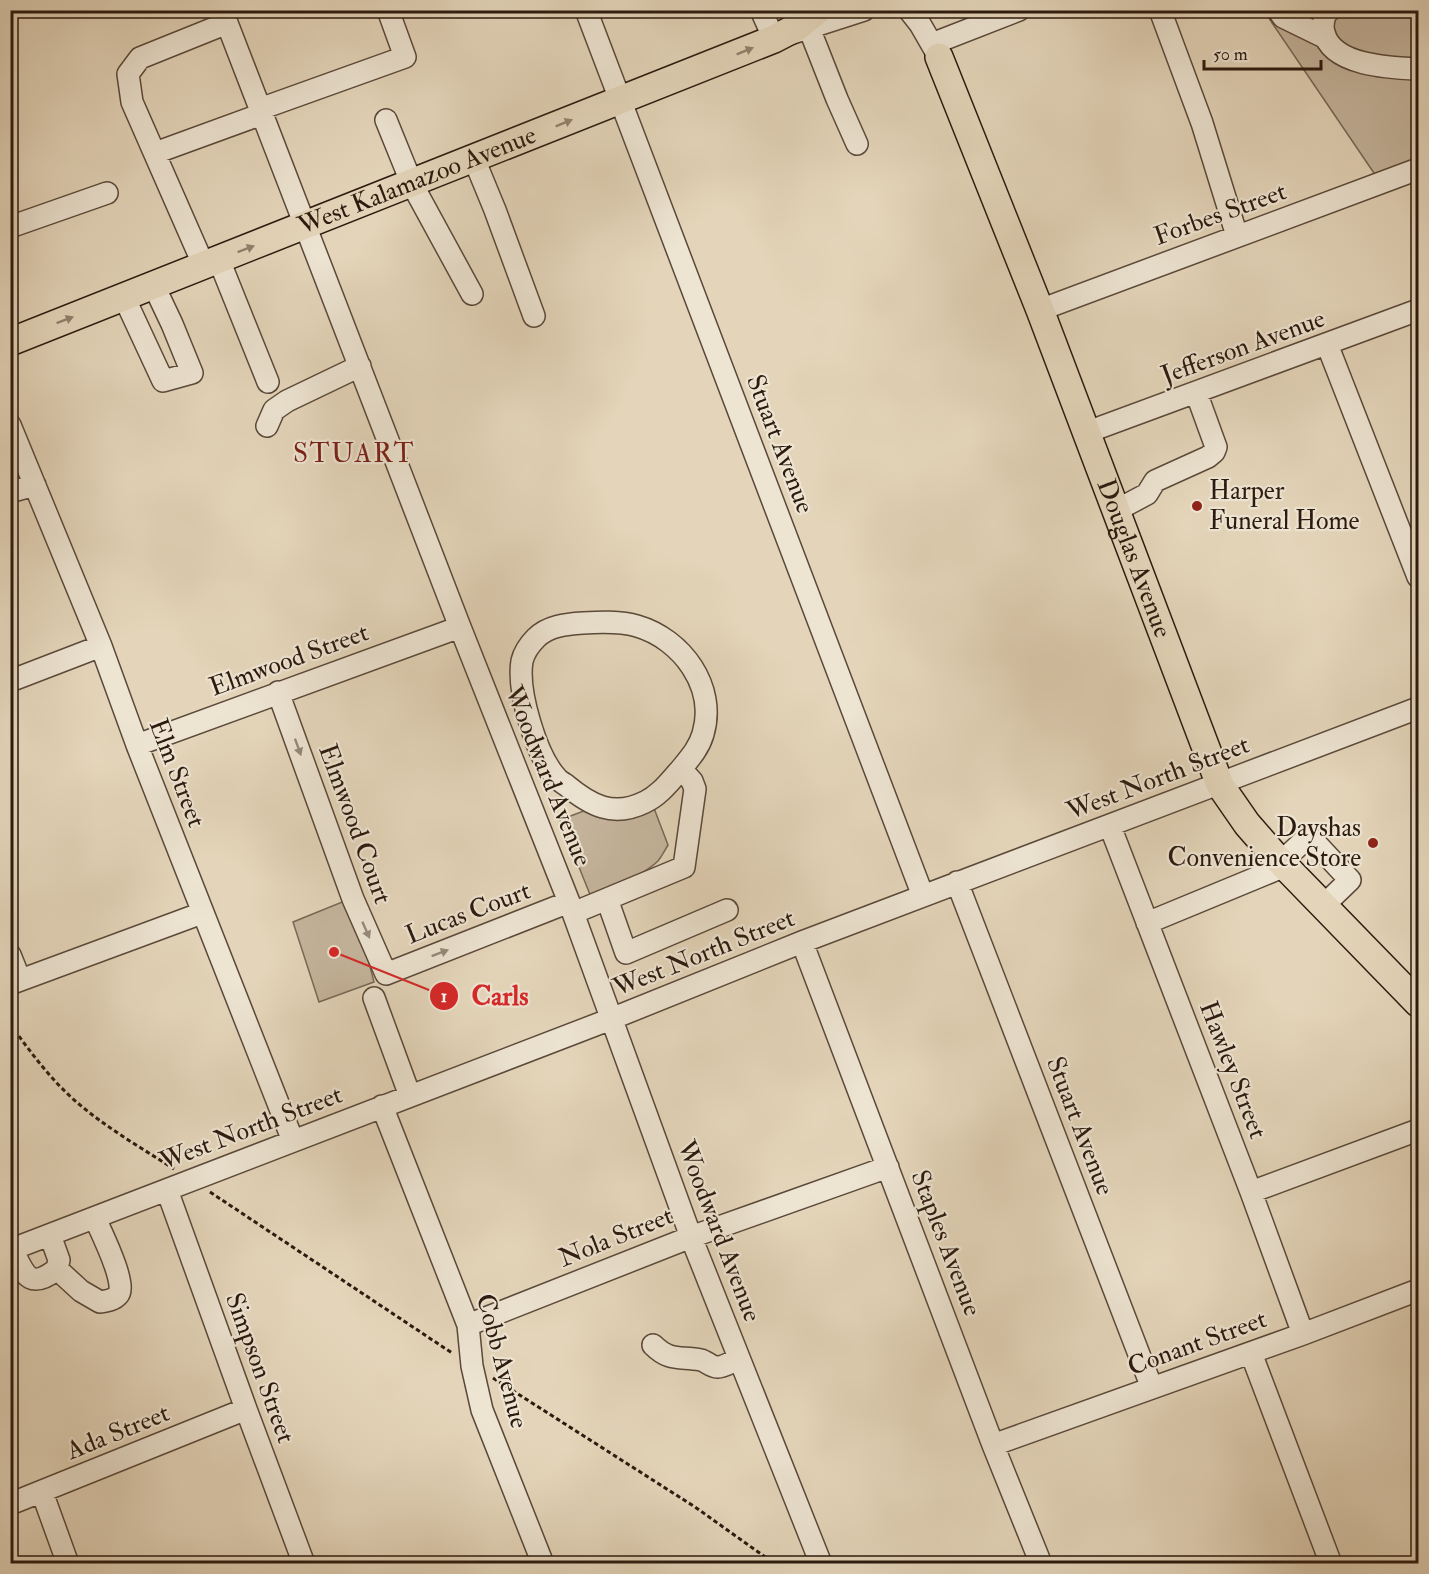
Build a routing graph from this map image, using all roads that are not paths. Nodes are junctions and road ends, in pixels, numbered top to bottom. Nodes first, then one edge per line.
1 (388, 10) edge
2 (586, 10) edge
3 (761, 10) edge
4 (864, 10) edge
5 (909, 10) edge
6 (928, 10) edge
7 (1019, 10) edge
8 (1160, 10) edge
9 (1278, 10) edge
10 (1330, 10) edge
11 (224, 17) edge
12 (814, 19) edge
13 (1326, 38) junction
14 (774, 39) junction
15 (938, 49) junction
16 (1419, 69) edge
17 (620, 101) junction
18 (261, 111) junction
19 (386, 120) dead end
20 (857, 144) dead end
21 (155, 153) junction
22 (474, 159) junction
23 (1419, 169) edge
24 (412, 184) junction
25 (108, 193) dead end
26 (306, 226) junction
27 (10, 227) edge
28 (1237, 236) junction
29 (211, 263) junction
30 (154, 286) junction
31 (472, 294) dead end
32 (124, 297) junction
33 (1040, 310) junction
34 (1419, 310) edge
35 (534, 316) dead end
36 (10, 342) edge
37 (1327, 344) junction
38 (360, 366) junction
39 (268, 382) dead end
40 (1196, 392) junction
41 (10, 425) edge
42 (267, 426) dead end
43 (1085, 433) junction
44 (35, 485) junction
45 (10, 492) edge
46 (1115, 511) junction
47 (1419, 577) edge
48 (460, 627) junction
49 (101, 646) junction
50 (10, 681) edge
51 (278, 692) junction
52 (1419, 708) edge
53 (137, 745) junction
54 (681, 769) junction
55 (1220, 785) junction
56 (1110, 825) junction
57 (1283, 864) junction
58 (957, 882) junction
59 (923, 896) junction
60 (607, 899) junction
61 (1323, 906) junction
62 (571, 908) junction
63 (727, 910) dead end
64 (202, 913) junction
65 (1148, 923) junction
66 (802, 942) junction
67 (10, 955) edge
68 (386, 974) joint
69 (15, 982) edge
70 (374, 998) dead end
71 (1419, 1003) edge
72 (611, 1020) junction
73 (410, 1096) junction
74 (382, 1106) junction
75 (1419, 1130) edge
76 (293, 1141) junction
77 (888, 1167) junction
78 (167, 1190) junction
79 (1251, 1192) junction
80 (95, 1218) junction
81 (50, 1235) junction
82 (691, 1237) junction
83 (11, 1249) edge
84 (57, 1269) junction
85 (1419, 1290) edge
86 (468, 1325) junction
87 (1303, 1334) junction
88 (653, 1345) dead end
89 (1251, 1353) junction
90 (740, 1359) junction
91 (1152, 1388) junction
92 (246, 1409) junction
93 (993, 1445) junction
94 (42, 1492) junction
95 (10, 1504) edge
96 (68, 1563) edge
97 (304, 1563) edge
98 (543, 1563) edge
99 (821, 1563) edge
100 (1041, 1563) edge
101 (1331, 1563) edge

1 - 18 street
2 - 17 street, Stuart Avenue
3 - 14 street
4 - 12 street
5 - 15 street, Douglas Avenue
6 - 15 street, Douglas Avenue
7 - 15 street
8 - 28 street
9 - 13 street
10 - 13 street
11 - 18 street, Woodward Avenue
11 - 21 street
12 - 14 main road, West Kalamazoo Avenue
12 - 20 street
13 - 16 street
17 -> 14 main road, West Kalamazoo Avenue
15 - 33 main road, Douglas Avenue
22 -> 17 main road, West Kalamazoo Avenue
17 - 59 street, Stuart Avenue
18 - 21 street
18 - 26 street, Woodward Avenue
19 - 24 street
21 - 29 street
22 - 24 main road, West Kalamazoo Avenue
22 - 35 street
23 - 28 street, Forbes Street
24 - 26 main road, West Kalamazoo Avenue
24 - 31 street
25 - 27 street
29 -> 26 main road, West Kalamazoo Avenue
26 - 38 street, Woodward Avenue
28 - 33 street, Forbes Street
29 - 30 main road, West Kalamazoo Avenue
29 - 39 street
30 - 32 main road, West Kalamazoo Avenue
30 - 32 street
36 -> 32 main road, West Kalamazoo Avenue
33 - 43 main road, Douglas Avenue
34 - 37 street, Jefferson Avenue
37 - 40 street, Jefferson Avenue
37 - 47 street
38 - 42 street
38 - 48 street, Woodward Avenue
40 - 43 street, Jefferson Avenue
40 - 46 street
41 - 44 street, Elm Street
43 - 46 main road, Douglas Avenue
44 - 45 street
44 - 49 street, Elm Street
46 - 55 main road, Douglas Avenue
48 - 51 street, Elmwood Street
48 - 62 street, Woodward Avenue
49 - 50 street
49 - 53 street, Elm Street
51 - 53 street, Elmwood Street
51 -> 68 street, Elmwood Court
52 - 55 street, West North Street
53 - 64 street, Elm Street
54 - 54 street
54 - 60 street, Lucas Court
55 - 56 street, West North Street
55 - 57 main road, Douglas Avenue
56 - 58 street, West North Street
56 - 65 street, Hawley Street
57 - 61 main road, Douglas Avenue
57 - 61 street
57 - 65 street
58 - 59 street, West North Street
58 - 91 street, Stuart Avenue
59 - 66 street, West North Street
60 - 62 street, Lucas Court
60 - 63 street
61 - 71 main road, Douglas Avenue
68 -> 62 street, Lucas Court
62 - 72 street, Woodward Avenue
64 - 69 street
64 - 76 street, Elm Street
65 - 79 street, Hawley Street
66 - 72 street, West North Street
66 - 77 street, Staples Avenue
67 - 69 street
70 - 73 street
72 - 73 street, West North Street
72 - 82 street, Woodward Avenue
73 - 74 street, West North Street
74 - 76 street, West North Street
74 - 86 street, Cobb Avenue
75 - 79 street
76 - 78 street, West North Street
77 - 82 street, Nola Street
77 - 93 street, Staples Avenue
78 - 80 street, West North Street
78 - 92 street, Simpson Street
79 - 87 street, Hawley Street
80 - 81 street, West North Street
80 - 84 street
81 - 83 street, West North Street
81 - 84 street
82 - 86 street, Nola Street
82 - 90 street, Woodward Avenue
83 - 84 street
85 - 87 street, Conant Street
86 - 98 street, Cobb Avenue
87 - 89 street, Conant Street
88 - 90 street
89 - 91 street, Conant Street
89 - 101 street
90 - 99 street, Woodward Avenue
91 - 93 street, Conant Street
92 - 94 street, Ada Street
92 - 97 street, Simpson Street
93 - 100 street, Staples Avenue
94 - 95 street, Ada Street
94 - 96 street

